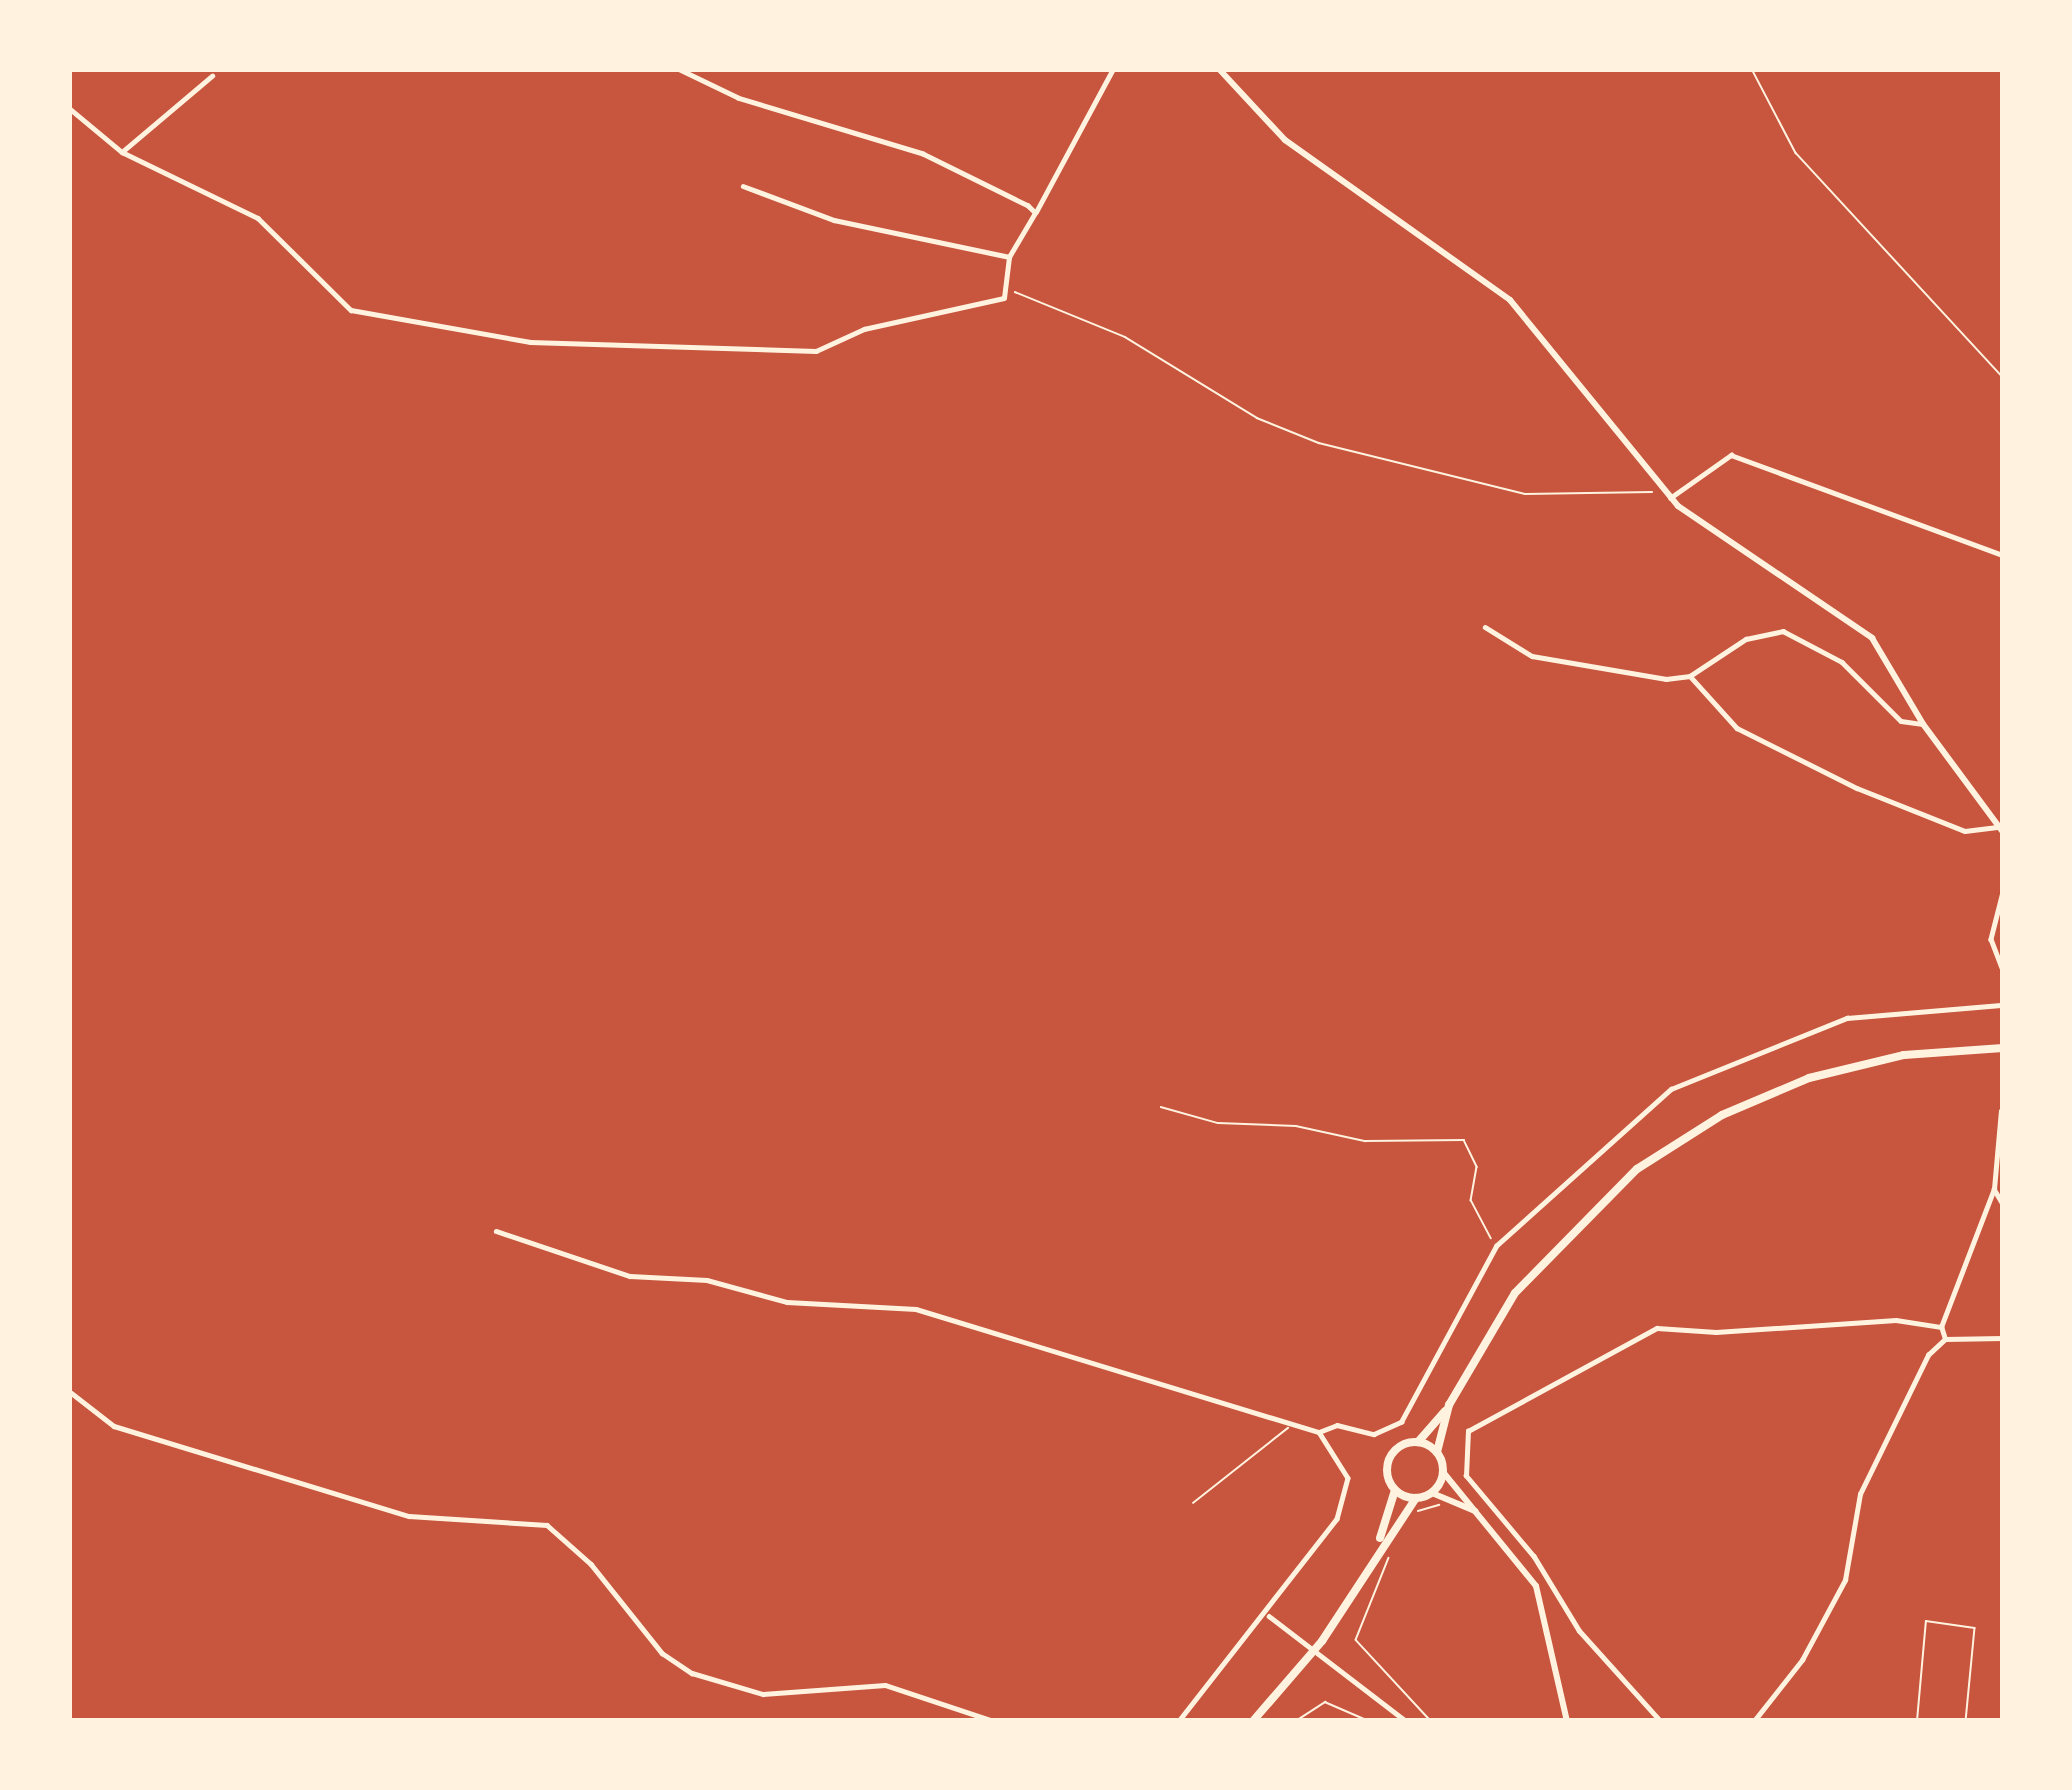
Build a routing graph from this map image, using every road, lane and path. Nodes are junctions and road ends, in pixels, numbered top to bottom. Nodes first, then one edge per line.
1 (678, 69) edge
2 (1113, 69) edge
3 (1219, 69) edge
4 (1752, 69) edge
5 (212, 76) dead end
6 (69, 108) edge
7 (122, 152) junction
8 (743, 186) dead end
9 (1035, 213) junction
10 (1010, 257) junction
11 (1005, 289) junction
12 (2003, 377) edge
13 (1661, 490) junction
14 (1670, 498) junction
15 (2003, 555) edge
16 (1485, 627) dead end
17 (1690, 676) junction
18 (1923, 724) junction
19 (2001, 830) edge
20 (2003, 892) edge
21 (2003, 971) edge
22 (2003, 1005) edge
23 (2003, 1048) edge
24 (1161, 1107) dead end
25 (2001, 1111) edge
26 (1994, 1189) junction
27 (2003, 1204) edge
28 (496, 1231) dead end
29 (1496, 1246) junction
30 (1941, 1327) junction
31 (2003, 1338) edge
32 (1945, 1339) junction
33 (69, 1391) edge
34 (1450, 1405) junction
35 (1296, 1422) junction
36 (1319, 1432) junction
37 (1418, 1442) junction
38 (1437, 1452) junction
39 (1444, 1472) junction
40 (1395, 1490) junction
41 (1432, 1493) junction
42 (1416, 1498) junction
43 (1193, 1503) dead end
44 (1443, 1504) dead end
45 (1484, 1516) junction
46 (1407, 1524) dead end
47 (1376, 1550) junction
48 (1389, 1557) dead end
49 (1269, 1616) junction
50 (994, 1721) edge
51 (1179, 1721) edge
52 (1253, 1721) edge
53 (1296, 1721) edge
54 (1369, 1721) edge
55 (1406, 1721) edge
56 (1431, 1721) edge
57 (1567, 1721) edge
58 (1660, 1721) edge
59 (1754, 1721) edge
60 (1917, 1721) edge
61 (1966, 1721) edge

1 - 9 street
2 - 9 street
3 - 13 main road
4 - 12 path
5 - 7 street
6 - 7 street
7 - 11 street
8 - 10 street
9 - 10 street
10 - 11 street
11 - 13 path
13 - 14 main road
14 - 15 street
14 - 18 main road
16 - 17 street
17 - 18 street
17 - 19 street
18 - 19 main road
20 - 21 street
22 - 29 street
23 - 34 main road
24 - 29 path
25 - 26 street
26 - 27 street
26 - 30 street
28 - 35 street
29 - 36 street
30 - 32 street
30 - 58 street
31 - 32 street
32 - 59 street
33 - 50 street
34 - 37 main road
34 - 38 main road
35 - 36 street
35 - 43 lane
36 - 49 street
37 - 38 main road
37 - 40 main road
38 - 39 main road
39 - 41 main road
39 - 45 main road
40 - 42 main road
40 - 47 main road
41 - 42 main road
41 - 45 main road
42 - 47 main road
44 - 46 path
45 - 57 main road
47 - 52 main road
48 - 56 path
49 - 51 street
49 - 55 street
53 - 54 path
60 - 61 lane

